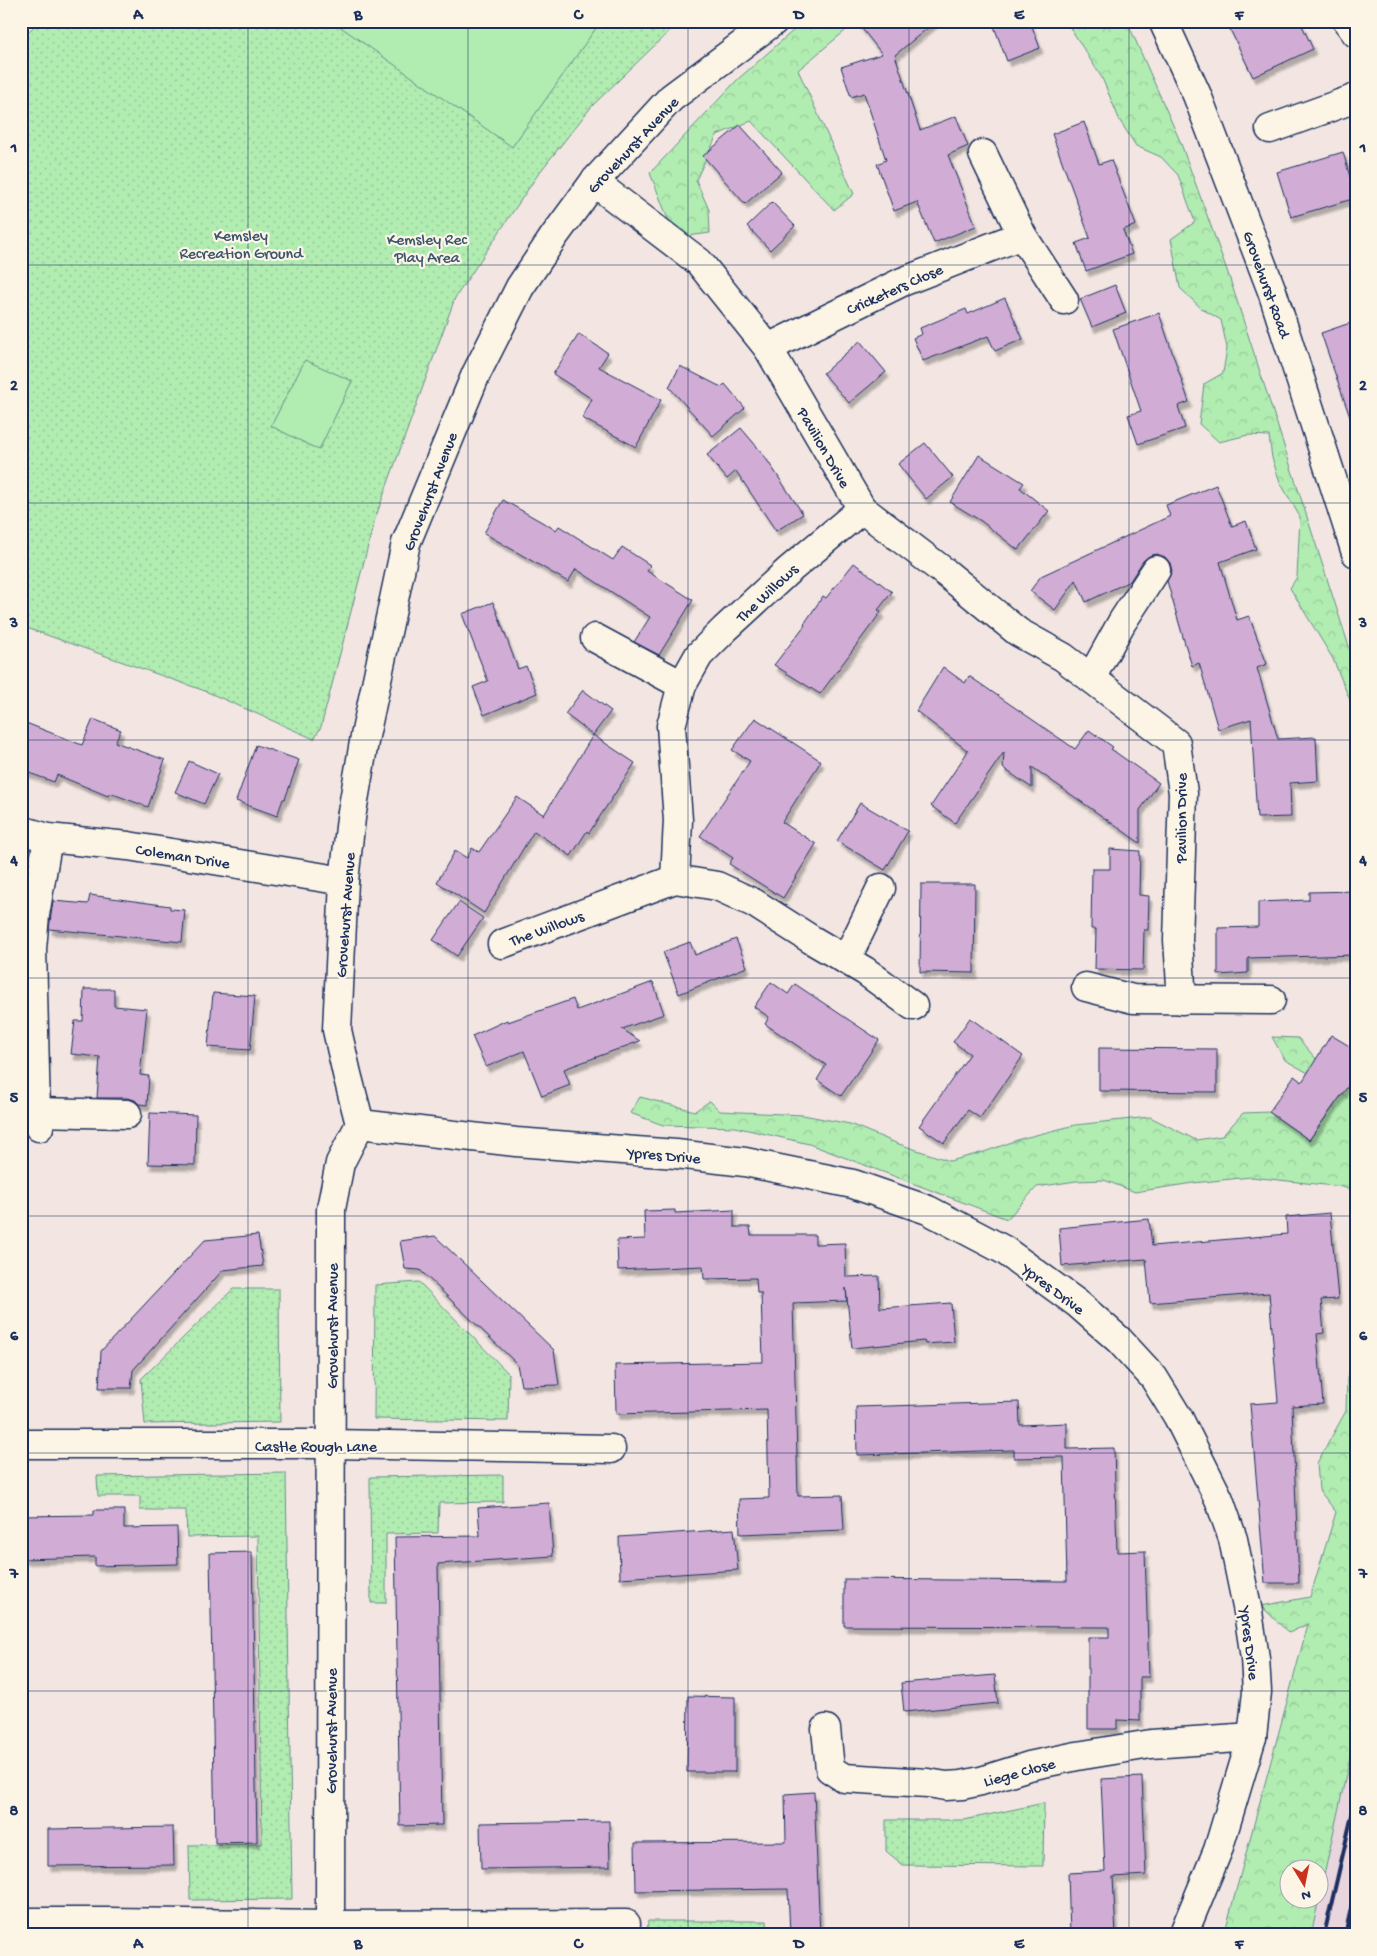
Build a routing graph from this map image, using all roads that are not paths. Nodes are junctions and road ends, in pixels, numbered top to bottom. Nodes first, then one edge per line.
1 (774, 21) edge
2 (1163, 21) edge
3 (1347, 21) edge
4 (1356, 33) edge
5 (1356, 98) edge
6 (1270, 129) dead end
7 (983, 154) dead end
8 (594, 182) junction
9 (1022, 235) junction
10 (1064, 300) dead end
11 (768, 348) junction
12 (862, 509) junction
13 (1356, 553) edge
14 (1156, 570) dead end
15 (595, 638) dead end
16 (1091, 678) junction
17 (682, 685) junction
18 (21, 830) edge
19 (48, 838) junction
20 (675, 879) junction
21 (344, 881) junction
22 (881, 888) dead end
23 (502, 944) dead end
24 (846, 960) junction
25 (1086, 987) dead end
26 (1182, 1000) junction
27 (1271, 1000) dead end
28 (913, 1006) dead end
29 (127, 1114) dead end
30 (360, 1124) junction
31 (21, 1444) edge
32 (330, 1444) junction
33 (611, 1449) dead end
34 (826, 1728) dead end
35 (1252, 1737) junction
36 (21, 1922) edge
37 (626, 1924) dead end
38 (330, 1930) edge
39 (1183, 1935) edge

1 - 8 street, Grovehurst Avenue
2 - 13 street, Grovehurst Road
3 - 4 street
5 - 6 street
7 - 9 street
8 - 11 street, Pavilion Drive
8 - 21 street, Grovehurst Avenue
9 - 10 street
9 - 11 street, Cricketers Close
11 - 12 street, Pavilion Drive
12 - 16 street, Pavilion Drive
12 - 17 street, The Willows
14 - 16 street
15 - 17 street
16 - 26 street, Pavilion Drive
17 - 20 street, The Willows
18 - 19 street, Coleman Drive
19 - 21 street, Coleman Drive
19 - 29 street
20 - 23 street, The Willows
20 - 24 street
21 - 30 street, Grovehurst Avenue
22 - 24 street
24 - 28 street
25 - 26 street
26 - 27 street
30 - 32 street, Grovehurst Avenue
30 - 35 street, Ypres Drive
31 - 32 street, Castle Rough Lane
32 - 33 street, Castle Rough Lane
32 - 38 street, Grovehurst Avenue
34 - 35 street, Liege Close
35 - 39 street, Ypres Drive
36 - 38 street
37 - 38 street

